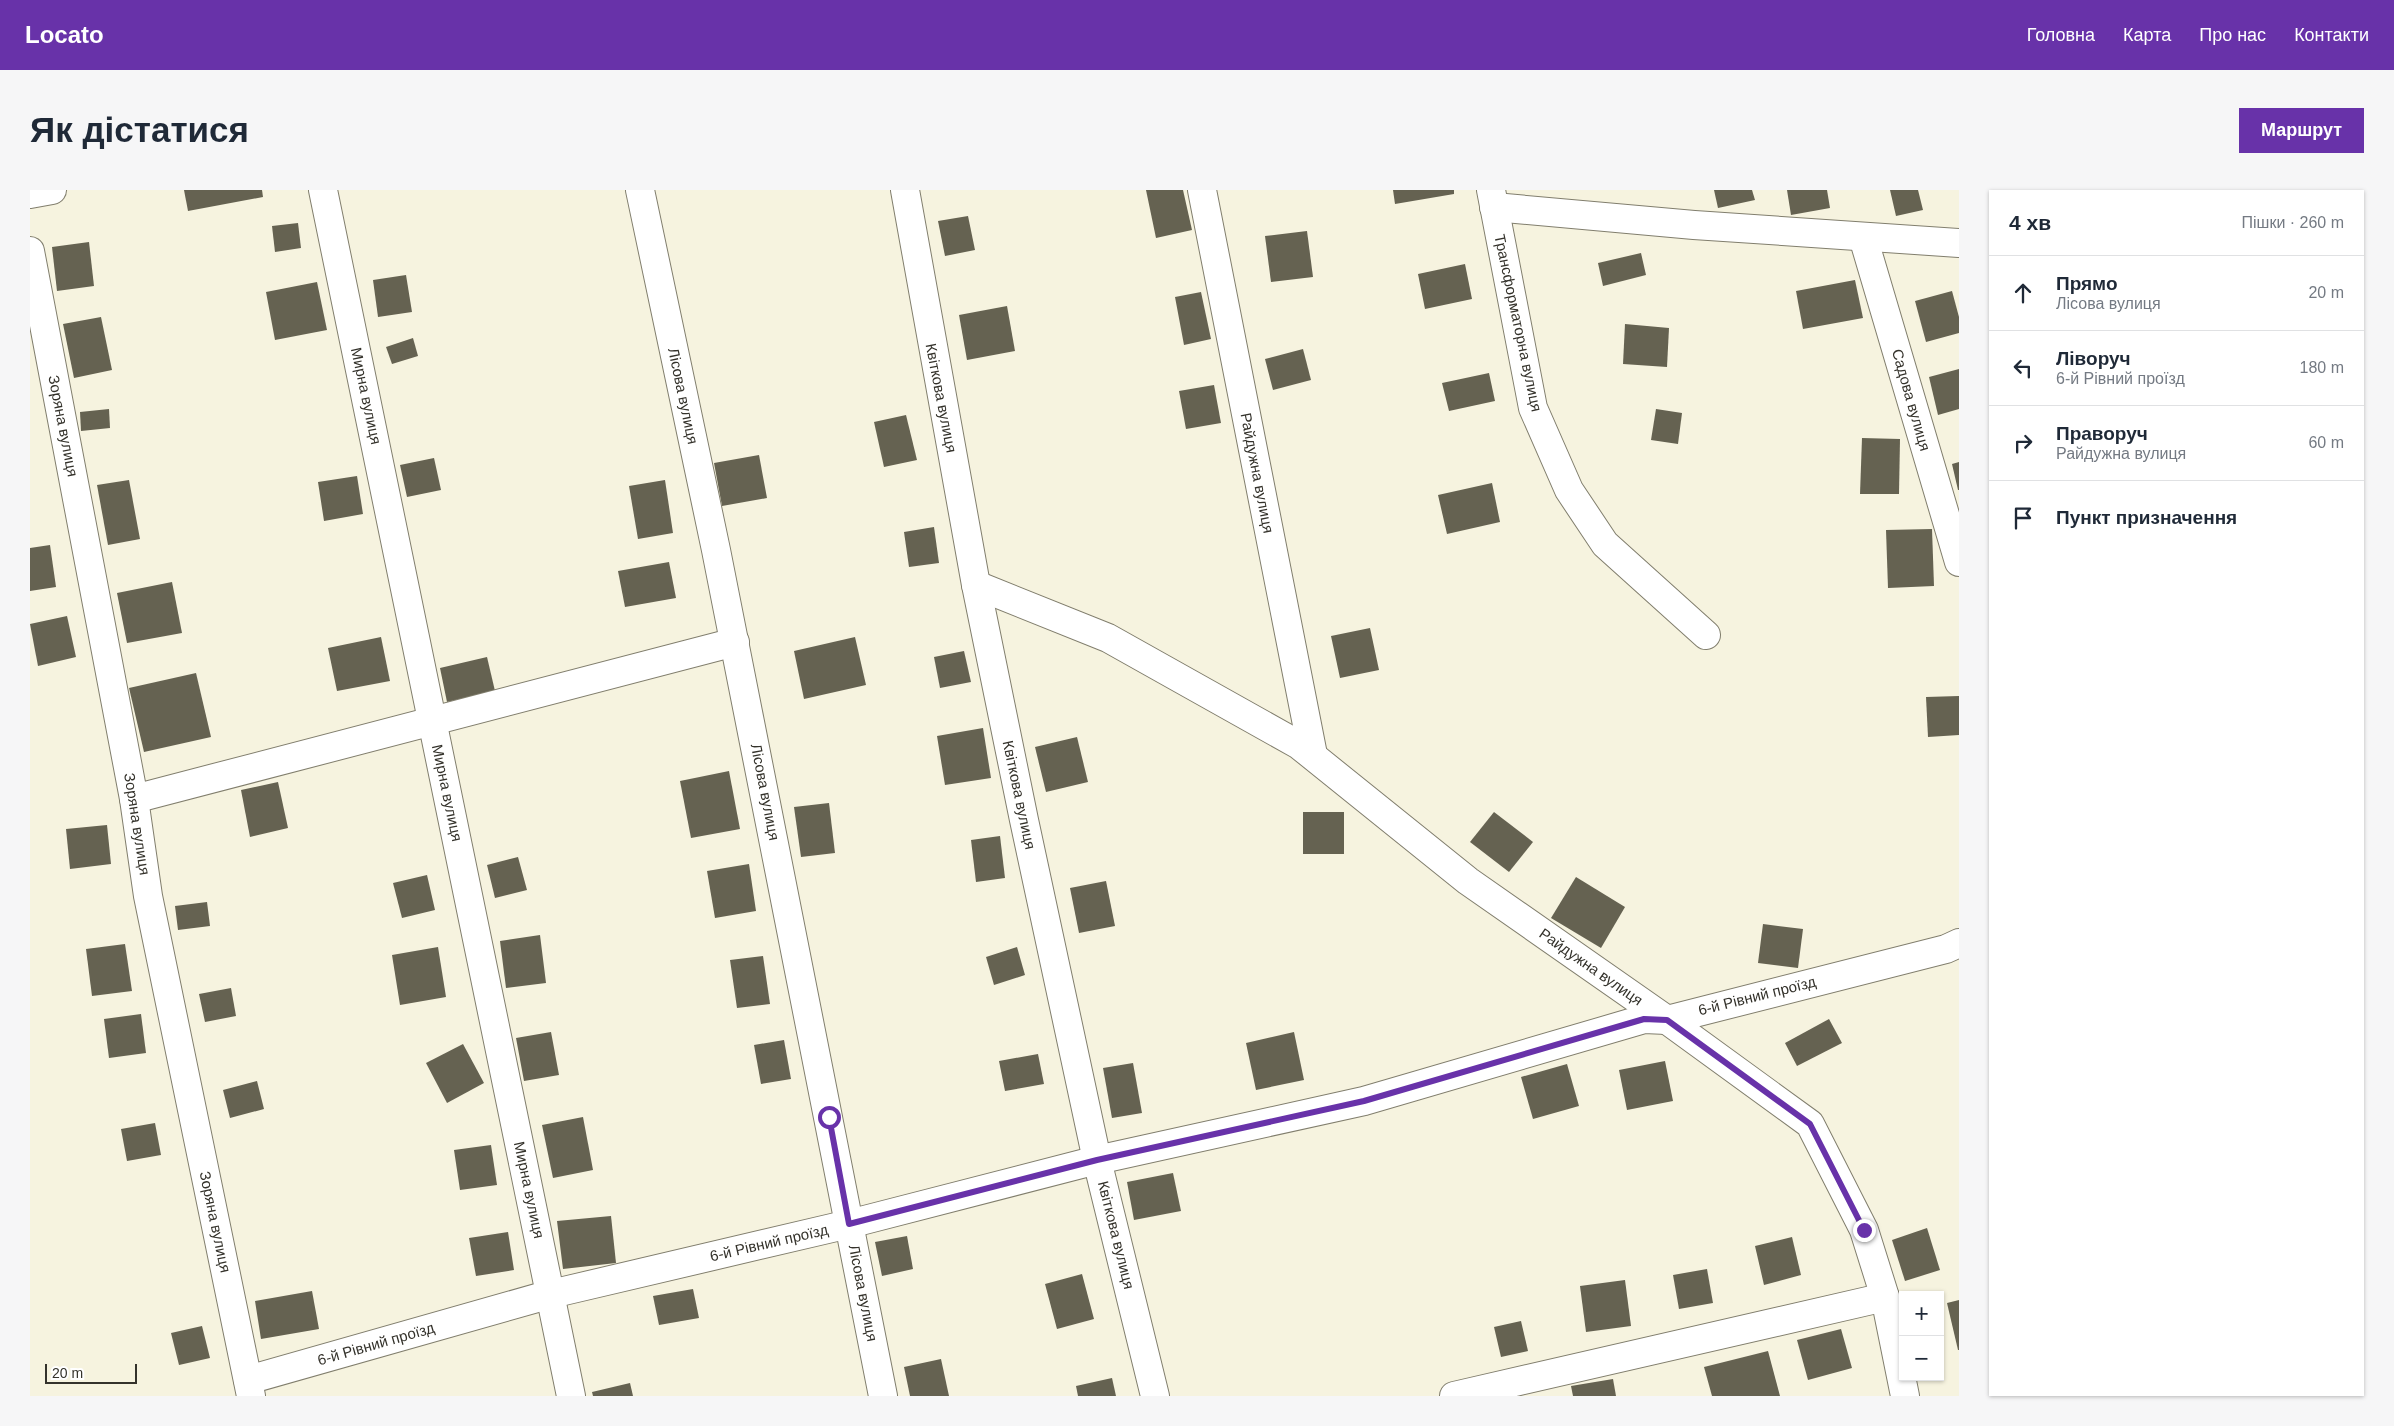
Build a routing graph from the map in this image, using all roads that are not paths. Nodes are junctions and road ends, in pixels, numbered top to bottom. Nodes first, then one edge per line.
1 (52, 190) edge
2 (323, 190) edge
3 (640, 190) edge
4 (904, 190) edge
5 (1202, 190) edge
6 (30, 194) edge
7 (1492, 198) edge
8 (1863, 237) junction
9 (1959, 243) edge
10 (30, 251) edge
11 (1959, 562) edge
12 (976, 585) junction
13 (1706, 635) dead end
14 (735, 642) junction
15 (432, 721) junction
16 (1312, 755) junction
17 (134, 799) junction
18 (1959, 943) edge
19 (1667, 1020) junction
20 (1097, 1160) junction
21 (849, 1224) junction
22 (551, 1294) junction
23 (1885, 1296) junction
24 (249, 1388) edge
25 (571, 1396) edge
26 (883, 1396) edge
27 (1155, 1396) edge
28 (1454, 1396) edge
29 (1905, 1396) edge

1 - 6 street
2 - 15 street, Мирна вулиця
3 - 14 street, Лісова вулиця
4 - 12 street, Квіткова вулиця
5 - 16 street, Райдужна вулиця
7 - 8 street
7 - 13 street, Трансформаторна вулиця
8 - 9 street
8 - 11 street, Садова вулиця
10 - 17 street, Зоряна вулиця
12 - 16 street, Райдужна вулиця
12 - 20 street, Квіткова вулиця
14 - 15 street
14 - 21 street, Лісова вулиця
15 - 17 street
15 - 22 street, Мирна вулиця
16 - 19 street, Райдужна вулиця
17 - 24 street, Зоряна вулиця
18 - 19 street, 6-й Рівний проїзд
19 - 20 street, 6-й Рівний проїзд
19 - 23 street, Райдужна вулиця
20 - 21 street, 6-й Рівний проїзд
20 - 27 street, Квіткова вулиця
21 - 22 street, 6-й Рівний проїзд
21 - 26 street, Лісова вулиця
22 - 24 street, 6-й Рівний проїзд
22 - 25 street, Мирна вулиця
23 - 28 street
23 - 29 street, Райдужна вулиця

